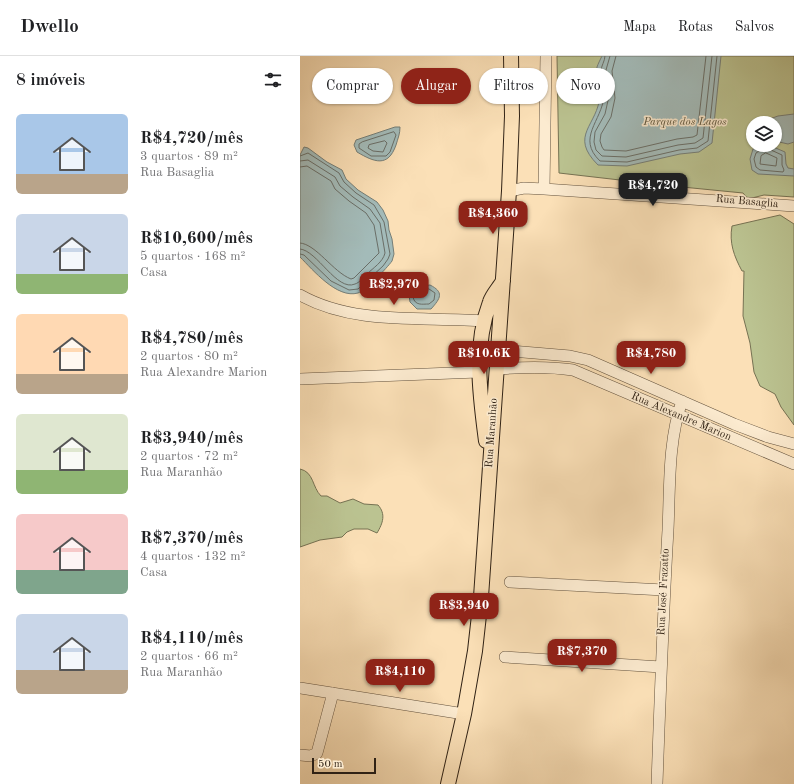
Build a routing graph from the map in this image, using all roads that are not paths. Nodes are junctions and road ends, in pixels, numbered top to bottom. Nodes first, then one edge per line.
1 (511, 56) edge
2 (546, 56) edge
3 (544, 189) junction
4 (509, 191) junction
5 (794, 206) edge
6 (503, 280) junction
7 (300, 295) edge
8 (485, 321) junction
9 (499, 350) junction
10 (480, 352) junction
11 (497, 369) junction
12 (478, 372) junction
13 (300, 379) edge
14 (682, 401) junction
15 (677, 415) junction
16 (794, 444) edge
17 (794, 464) edge
18 (490, 471) junction
19 (510, 582) dead end
20 (664, 590) junction
21 (505, 657) dead end
22 (661, 667) junction
23 (300, 688) edge
24 (333, 693) junction
25 (464, 714) junction
26 (300, 755) edge
27 (448, 784) edge
28 (657, 784) edge

1 - 4 main road, Rua Maranhão
2 - 3 street
3 - 4 street, Rua Basaglia
3 - 5 street, Rua Basaglia
4 - 6 main road, Rua Maranhão
6 - 8 main road
6 - 9 main road, Rua Maranhão
7 - 8 street
8 - 10 main road
9 - 10 main road
9 - 11 main road, Rua Maranhão
9 - 14 street, Rua Alexandre Marion
10 - 12 main road
11 - 12 main road
11 - 15 street, Rua Alexandre Marion
11 - 18 main road, Rua Maranhão
12 - 13 street
12 - 18 main road
14 - 15 street, Rua José Frazatto
14 - 16 street, Rua Alexandre Marion
15 - 17 street, Rua Alexandre Marion
15 - 20 street, Rua José Frazatto
18 - 25 main road, Rua Maranhão
19 - 20 street
20 - 22 street, Rua José Frazatto
21 - 22 street
22 - 28 street, Rua José Frazatto
23 - 24 street
24 - 25 street
24 - 26 street
25 - 27 main road, Rua Maranhão

